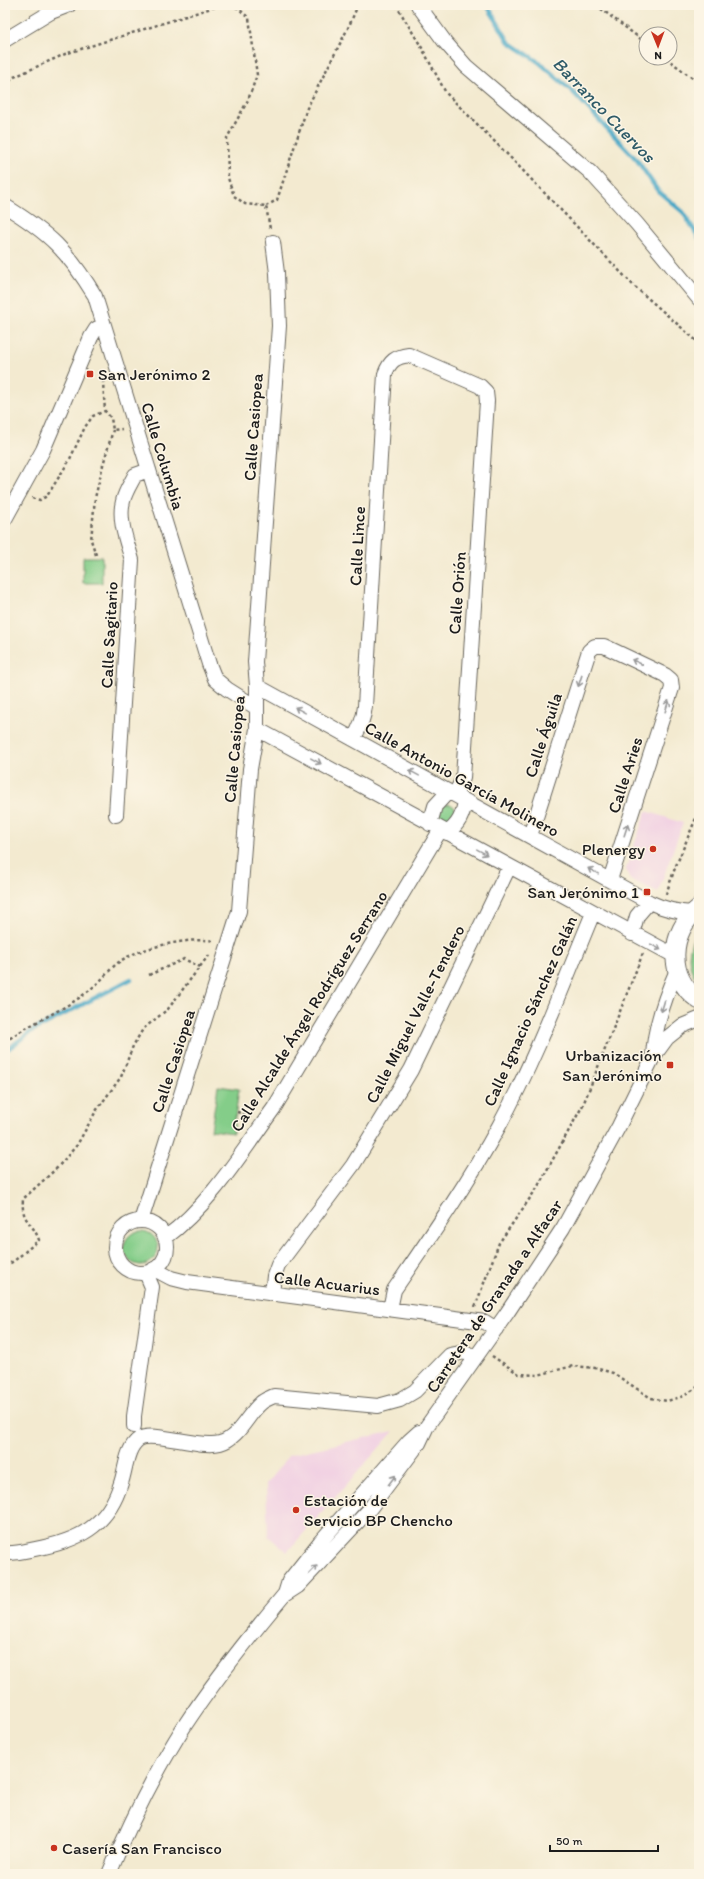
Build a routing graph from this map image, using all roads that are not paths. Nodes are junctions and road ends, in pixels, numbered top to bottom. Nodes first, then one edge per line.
1 (69, 5) edge
2 (418, 5) edge
3 (5, 40) edge
4 (5, 206) edge
5 (273, 242) road end
6 (699, 299) edge
7 (104, 325) junction
8 (486, 392) joint
9 (149, 470) junction
10 (5, 519) edge
11 (595, 646) joint
12 (257, 686) junction
13 (257, 708) junction
14 (257, 729) junction
15 (353, 739) junction
16 (456, 796) junction
17 (116, 815) dead end
18 (439, 829) junction
19 (530, 836) junction
20 (509, 867) junction
21 (610, 880) junction
22 (653, 904) junction
23 (696, 910) edge
24 (593, 913) junction
25 (632, 934) junction
26 (676, 963) junction
27 (699, 1000) edge
28 (699, 1019) edge
29 (653, 1057) junction
30 (141, 1221) junction
31 (165, 1238) junction
32 (150, 1271) junction
33 (272, 1294) junction
34 (390, 1309) junction
35 (496, 1329) junction
36 (478, 1354) junction
37 (134, 1426) dead end
38 (5, 1553) edge
39 (109, 1874) edge

1 - 3 street
2 - 6 street
4 - 7 street, Calle Columbia
5 - 12 street, Calle Casiopea
7 - 9 street, Calle Columbia
7 - 10 street
8 - 15 street, Calle Lince
8 - 16 street, Calle Orión
9 - 13 street, Calle Columbia
9 - 17 street, Calle Sagitario
11 -> 19 street, Calle Águila
21 -> 11 street, Calle Aries
12 - 13 street, Calle Casiopea
15 -> 12 street, Calle Antonio García Molinero
13 - 14 street, Calle Casiopea
14 -> 18 street
14 - 30 street, Calle Casiopea
16 -> 15 street, Calle Antonio García Molinero
16 - 18 street
16 - 18 street
16 - 19 street, Calle Antonio García Molinero
18 -> 20 street
18 - 31 street, Calle Alcalde Ángel Rodríguez Serrano
21 -> 19 street, Calle Antonio García Molinero
20 - 24 street
20 - 33 street, Calle Miguel Valle-Tendero
21 - 22 street, Calle Antonio García Molinero
22 - 23 street, Calle Antonio García Molinero
22 - 25 street
23 - 26 main road
24 - 25 street
24 - 34 street, Calle Ignacio Sánchez Galán
25 -> 26 street
26 - 27 main road
26 -> 29 street, Carretera de Granada a Alfacar
28 - 29 street, Carretera de Granada a Alfacar
29 - 35 street, Carretera de Granada a Alfacar
30 - 31 street
30 - 32 street
31 - 32 street
32 - 33 street, Calle Acuarius
32 - 37 street
33 - 34 street, Calle Acuarius
34 - 35 street, Calle Acuarius
35 - 36 street, Carretera de Granada a Alfacar
36 - 38 street
36 - 39 street, Carretera de Granada a Alfacar

